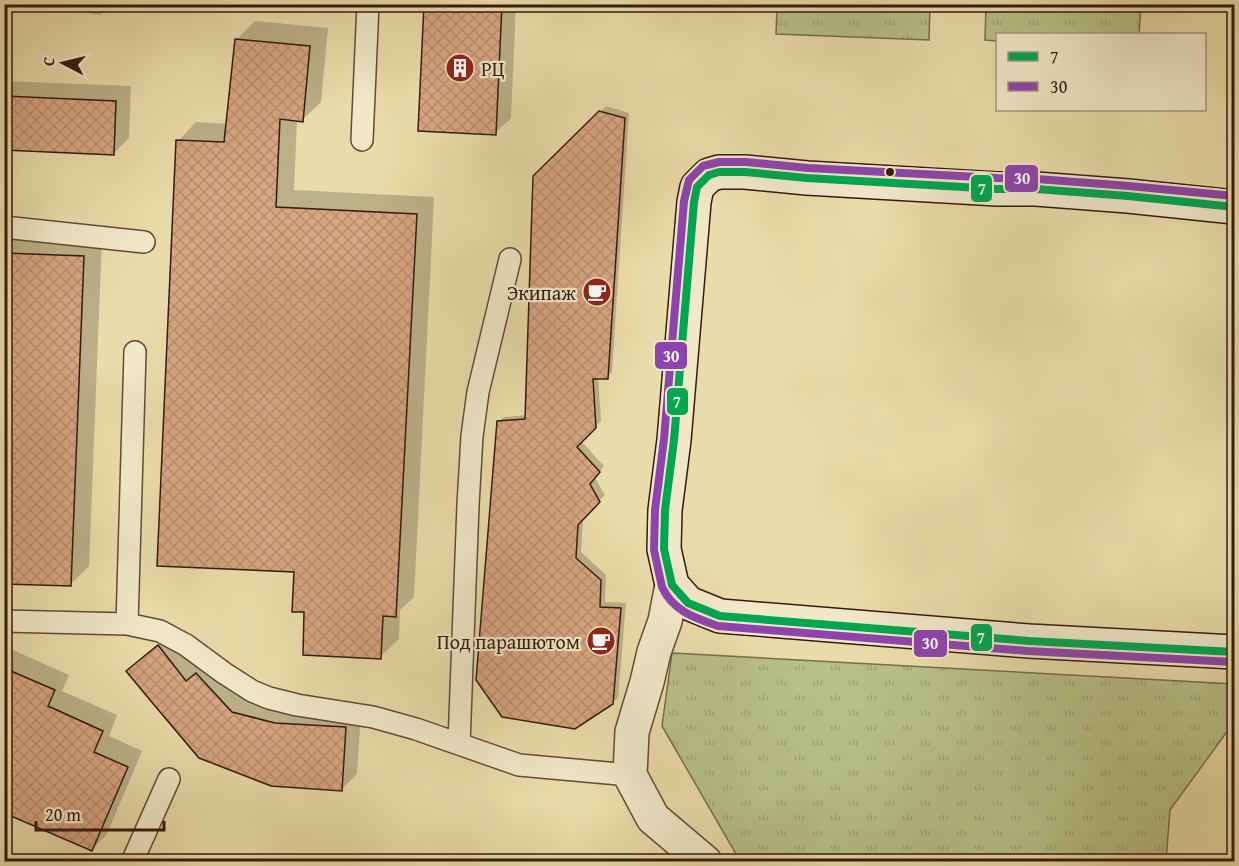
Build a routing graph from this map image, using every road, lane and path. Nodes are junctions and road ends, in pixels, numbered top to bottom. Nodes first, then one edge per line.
1 (368, 4) edge
2 (362, 140) dead end
3 (1234, 207) edge
4 (4, 227) edge
5 (144, 242) dead end
6 (510, 259) dead end
7 (135, 352) dead end
8 (672, 585) junction
9 (4, 621) edge
10 (127, 624) junction
11 (1234, 652) edge
12 (459, 744) junction
13 (630, 775) junction
14 (169, 780) dead end
15 (132, 861) edge
16 (705, 861) edge

1 - 2 lane
3 - 8 main road
4 - 5 lane
6 - 12 lane
7 - 10 lane
8 - 11 main road
8 - 13 main road
9 - 10 lane
10 - 12 lane
12 - 13 lane
13 - 16 main road
14 - 15 lane

